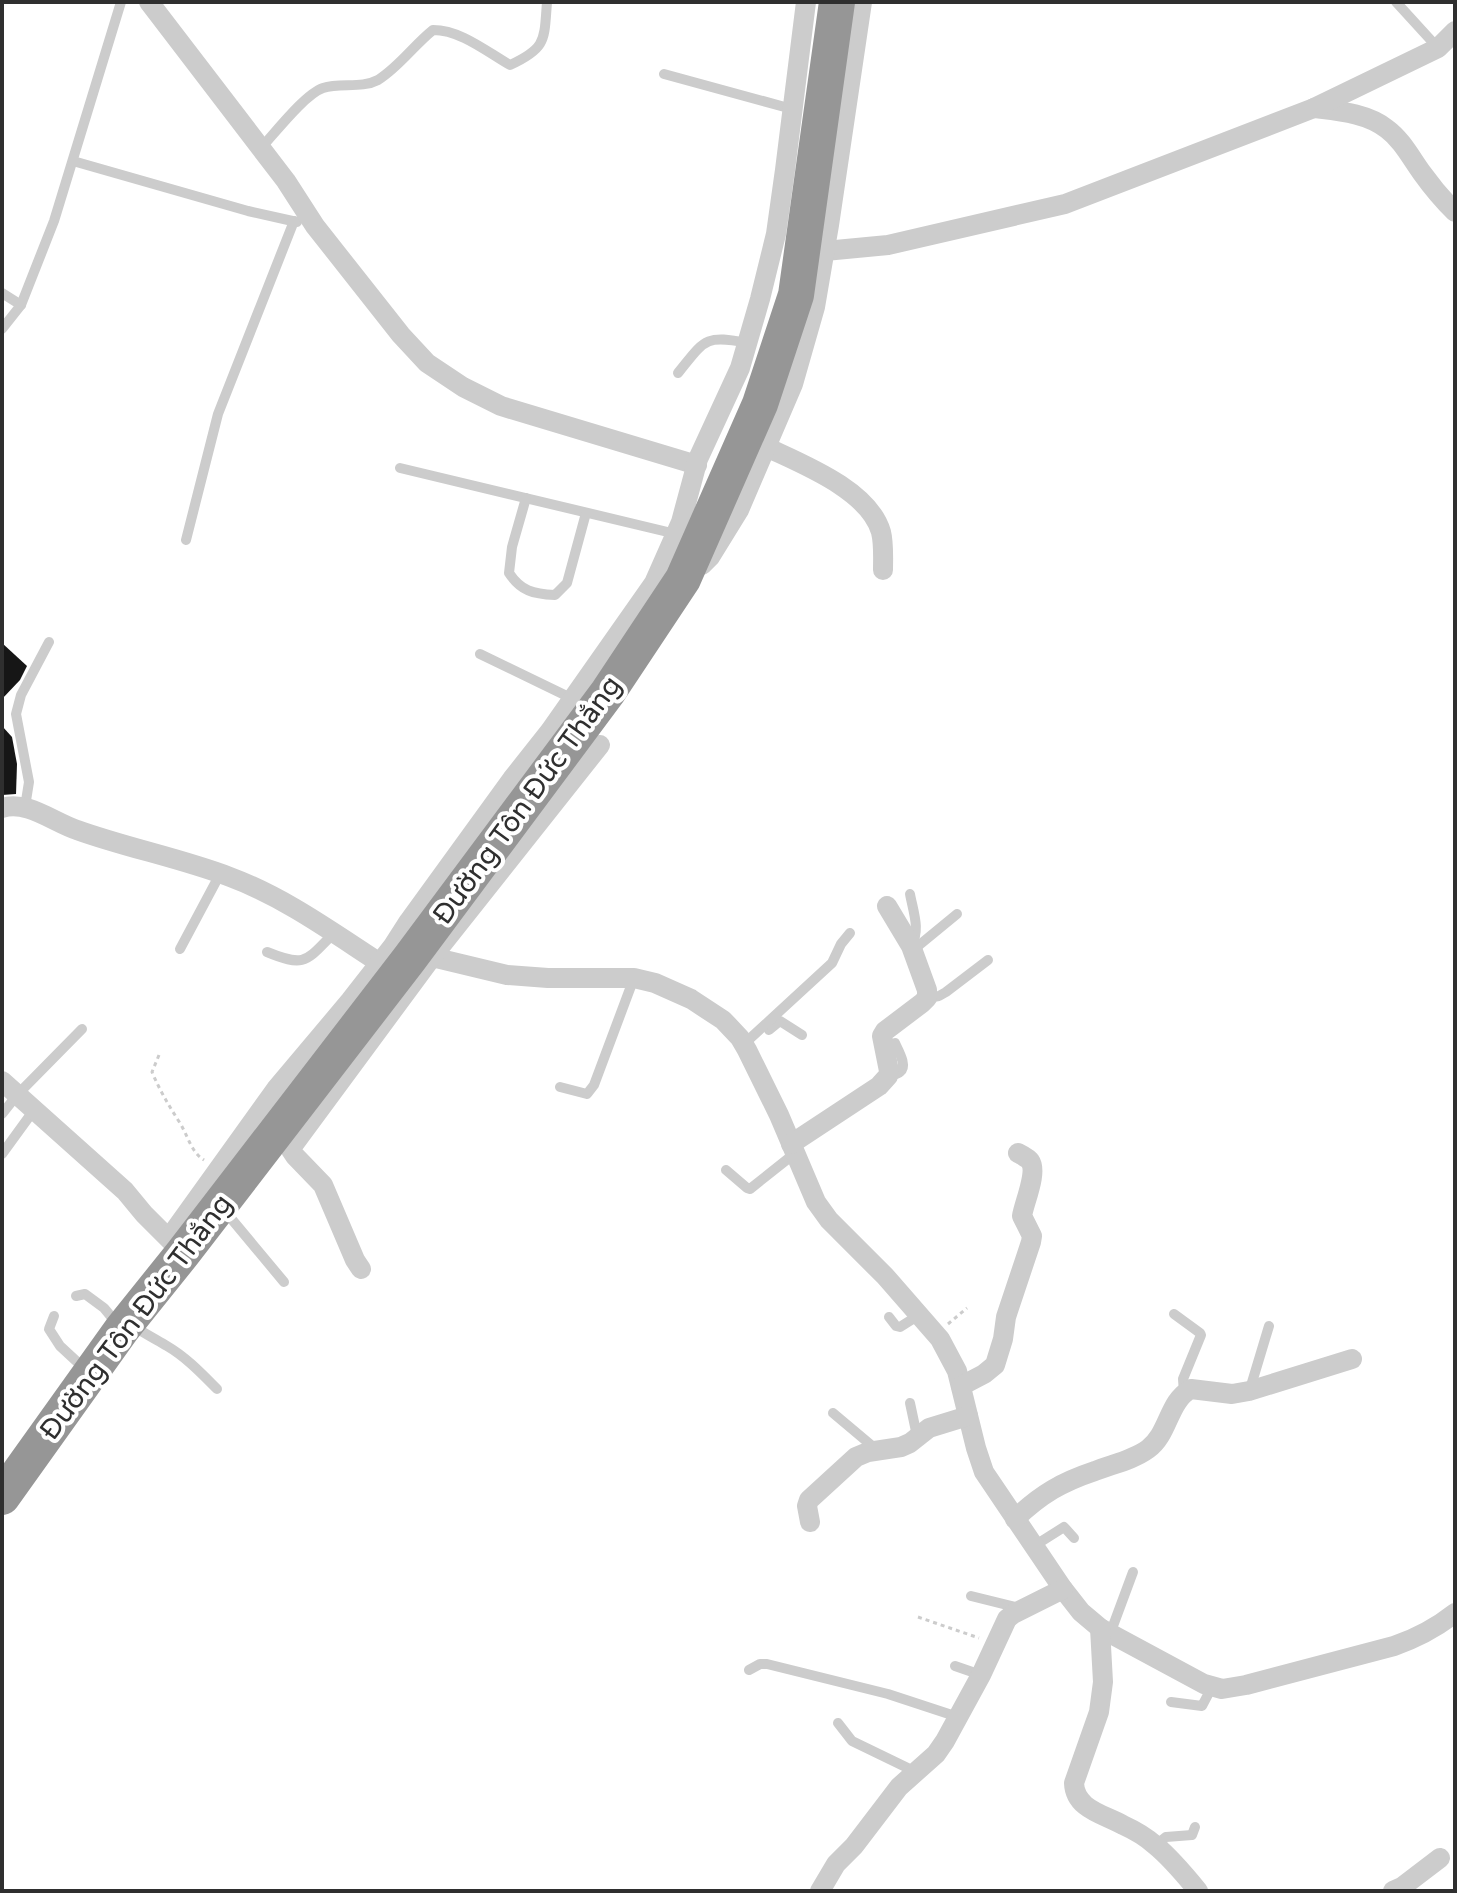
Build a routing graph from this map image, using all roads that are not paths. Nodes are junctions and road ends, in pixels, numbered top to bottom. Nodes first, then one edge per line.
1 (121, 2) edge
2 (149, 2) edge
3 (547, 2) edge
4 (806, 2) edge
5 (837, 2) edge
6 (862, 2) edge
7 (1396, 2) edge
8 (1455, 31) edge
9 (1438, 48) junction
10 (664, 74) dead end
11 (1314, 108) junction
12 (792, 109) junction
13 (261, 148) junction
14 (73, 161) junction
15 (1455, 212) edge
16 (294, 221) junction
17 (315, 226) junction
18 (825, 251) junction
19 (2, 293) edge
20 (21, 305) junction
21 (2, 329) edge
22 (747, 343) junction
23 (678, 373) dead end
24 (766, 447) junction
25 (701, 463) junction
26 (400, 468) dead end
27 (526, 498) junction
28 (586, 513) junction
29 (186, 540) dead end
30 (680, 555) junction
31 (883, 570) dead end
32 (49, 642) dead end
33 (480, 654) dead end
34 (573, 699) junction
35 (600, 745) dead end
36 (25, 807) junction
37 (2, 808) edge
38 (220, 874) junction
39 (910, 894) dead end
40 (887, 906) dead end
41 (957, 914) dead end
42 (334, 933) junction
43 (850, 933) dead end
44 (912, 948) junction
45 (180, 949) dead end
46 (267, 952) dead end
47 (408, 958) junction
48 (988, 960) dead end
49 (634, 978) junction
50 (927, 998) junction
51 (82, 1029) dead end
52 (802, 1035) dead end
53 (895, 1043) dead end
54 (745, 1047) junction
55 (888, 1076) junction
56 (560, 1087) dead end
57 (10, 1088) edge
58 (34, 1110) junction
59 (2, 1114) edge
60 (792, 1149) junction
61 (1018, 1153) dead end
62 (2, 1154) edge
63 (726, 1170) dead end
64 (220, 1206) junction
65 (176, 1246) junction
66 (361, 1269) dead end
67 (284, 1282) dead end
68 (76, 1296) dead end
69 (1174, 1314) dead end
70 (919, 1315) junction
71 (54, 1316) dead end
72 (889, 1317) dead end
73 (125, 1326) junction
74 (1269, 1326) dead end
75 (1352, 1359) dead end
76 (89, 1374) junction
77 (961, 1386) junction
78 (217, 1389) dead end
79 (1249, 1391) junction
80 (1184, 1393) junction
81 (910, 1403) dead end
82 (833, 1413) dead end
83 (968, 1416) junction
84 (917, 1436) junction
85 (878, 1450) junction
86 (2, 1497) edge
87 (1015, 1519) junction
88 (810, 1522) dead end
89 (1074, 1538) dead end
90 (1034, 1546) junction
91 (1133, 1572) dead end
92 (1063, 1589) junction
93 (971, 1596) dead end
94 (1023, 1609) junction
95 (1455, 1613) edge
96 (1105, 1631) junction
97 (955, 1666) dead end
98 (749, 1670) dead end
99 (981, 1675) junction
100 (1212, 1687) junction
101 (1171, 1702) dead end
102 (958, 1717) junction
103 (838, 1723) dead end
104 (916, 1772) junction
105 (1195, 1827) dead end
106 (1156, 1845) junction
107 (1440, 1858) dead end
108 (820, 1891) edge
109 (1198, 1891) edge
110 (1393, 1891) edge

1 - 14 lane
2 - 13 street
3 - 13 lane
4 - 12 street
5 - 30 highway, Đường Tôn Đức Thắng
6 - 18 street
7 - 9 lane
8 - 9 street
9 - 11 street
10 - 12 lane
11 - 15 street
11 - 18 street
12 - 22 street
13 - 17 street
14 - 16 lane
14 - 20 lane
16 - 17 lane
16 - 29 lane
17 - 25 street
18 - 24 street
19 - 20 lane
20 - 21 lane
22 - 23 lane
22 - 25 street
24 - 30 street
24 - 31 street
25 - 30 street
26 - 27 lane
27 - 28 lane
27 - 28 lane
28 - 30 lane
30 - 34 street
30 - 47 highway, Đường Tôn Đức Thắng
32 - 36 lane
33 - 34 lane
34 - 47 street
35 - 47 street
36 - 37 street
36 - 38 street
38 - 42 street
38 - 45 lane
39 - 44 lane
40 - 44 street
41 - 44 lane
42 - 46 lane
42 - 47 street
43 - 54 lane
44 - 50 street
47 - 49 street
47 - 64 highway, Đường Tôn Đức Thắng
47 - 65 street
47 - 66 street
48 - 50 lane
49 - 54 street
49 - 56 lane
50 - 55 street
51 - 57 lane
52 - 54 lane
53 - 55 lane
54 - 60 street
55 - 60 street
57 - 58 street
57 - 59 lane
58 - 62 lane
58 - 65 street
60 - 63 lane
60 - 70 street
61 - 77 street
64 - 65 highway, Đường Tôn Đức Thắng
64 - 67 lane
65 - 73 highway, Đường Tôn Đức Thắng
68 - 73 lane
69 - 80 lane
70 - 72 lane
70 - 77 street
71 - 76 lane
73 - 76 highway, Đường Tôn Đức Thắng
73 - 78 lane
74 - 79 lane
75 - 79 street
76 - 86 highway, Đường Tôn Đức Thắng
77 - 83 street
79 - 80 street
80 - 87 street
81 - 84 lane
82 - 85 lane
83 - 84 street
83 - 87 street
84 - 85 street
85 - 88 street
87 - 90 street
89 - 90 lane
90 - 92 street
91 - 96 lane
92 - 94 street
92 - 96 street
93 - 94 lane
94 - 99 street
95 - 100 street
96 - 100 street
96 - 106 street
97 - 99 lane
98 - 102 lane
99 - 102 street
100 - 101 lane
102 - 104 street
103 - 104 lane
104 - 108 street
105 - 106 lane
106 - 109 street
107 - 110 street

